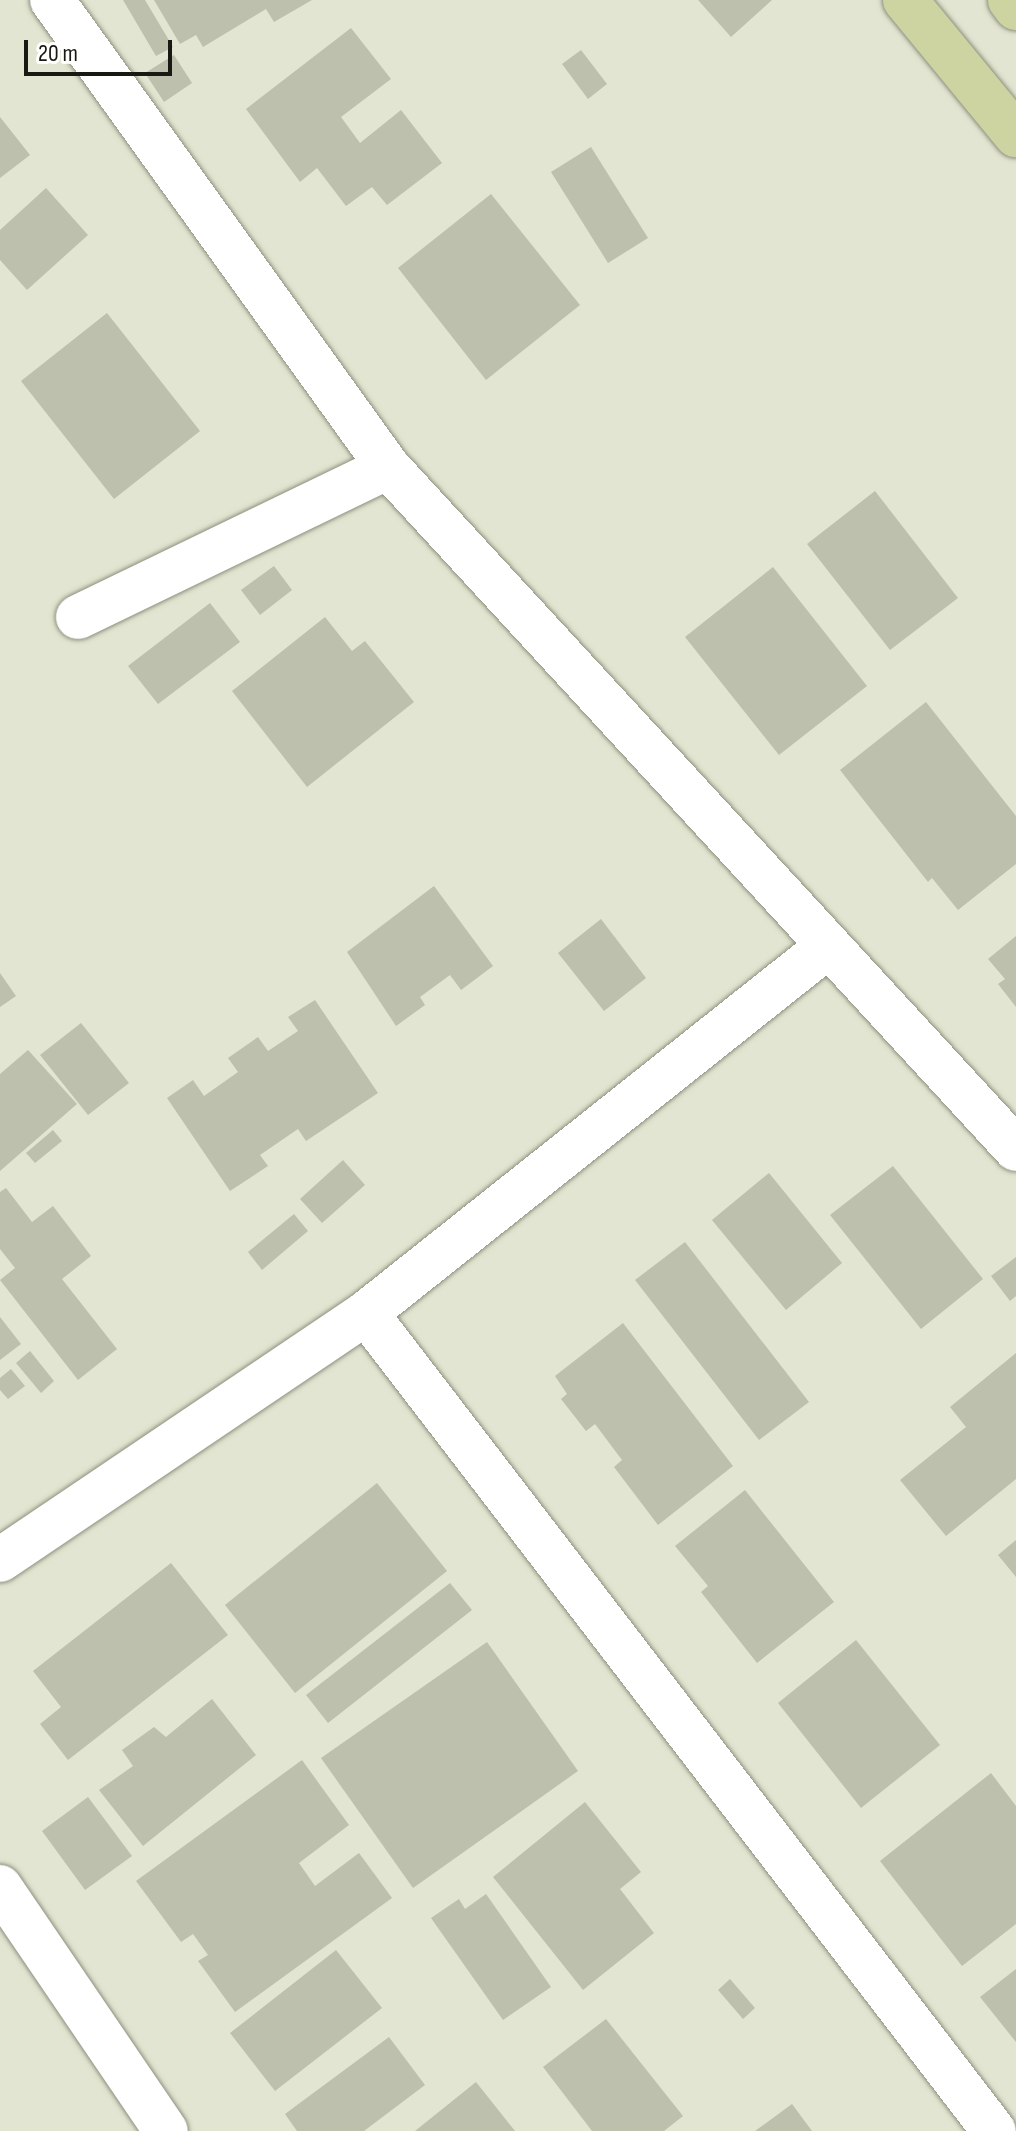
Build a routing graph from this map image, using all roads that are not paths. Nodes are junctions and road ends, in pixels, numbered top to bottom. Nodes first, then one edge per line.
1 (52, 0) edge
2 (905, 0) edge
3 (1010, 0) edge
4 (1016, 8) edge
5 (1016, 135) edge
6 (388, 467) junction
7 (78, 617) dead end
8 (827, 947) junction
9 (1016, 1149) edge
10 (366, 1313) junction
11 (0, 1560) edge
12 (0, 1887) edge
13 (166, 2131) edge
14 (994, 2131) edge

1 - 6 street
2 - 5 main road
3 - 4 main road
6 - 7 street
6 - 8 street
8 - 9 street
8 - 10 street
10 - 11 street
10 - 14 street
12 - 13 street

